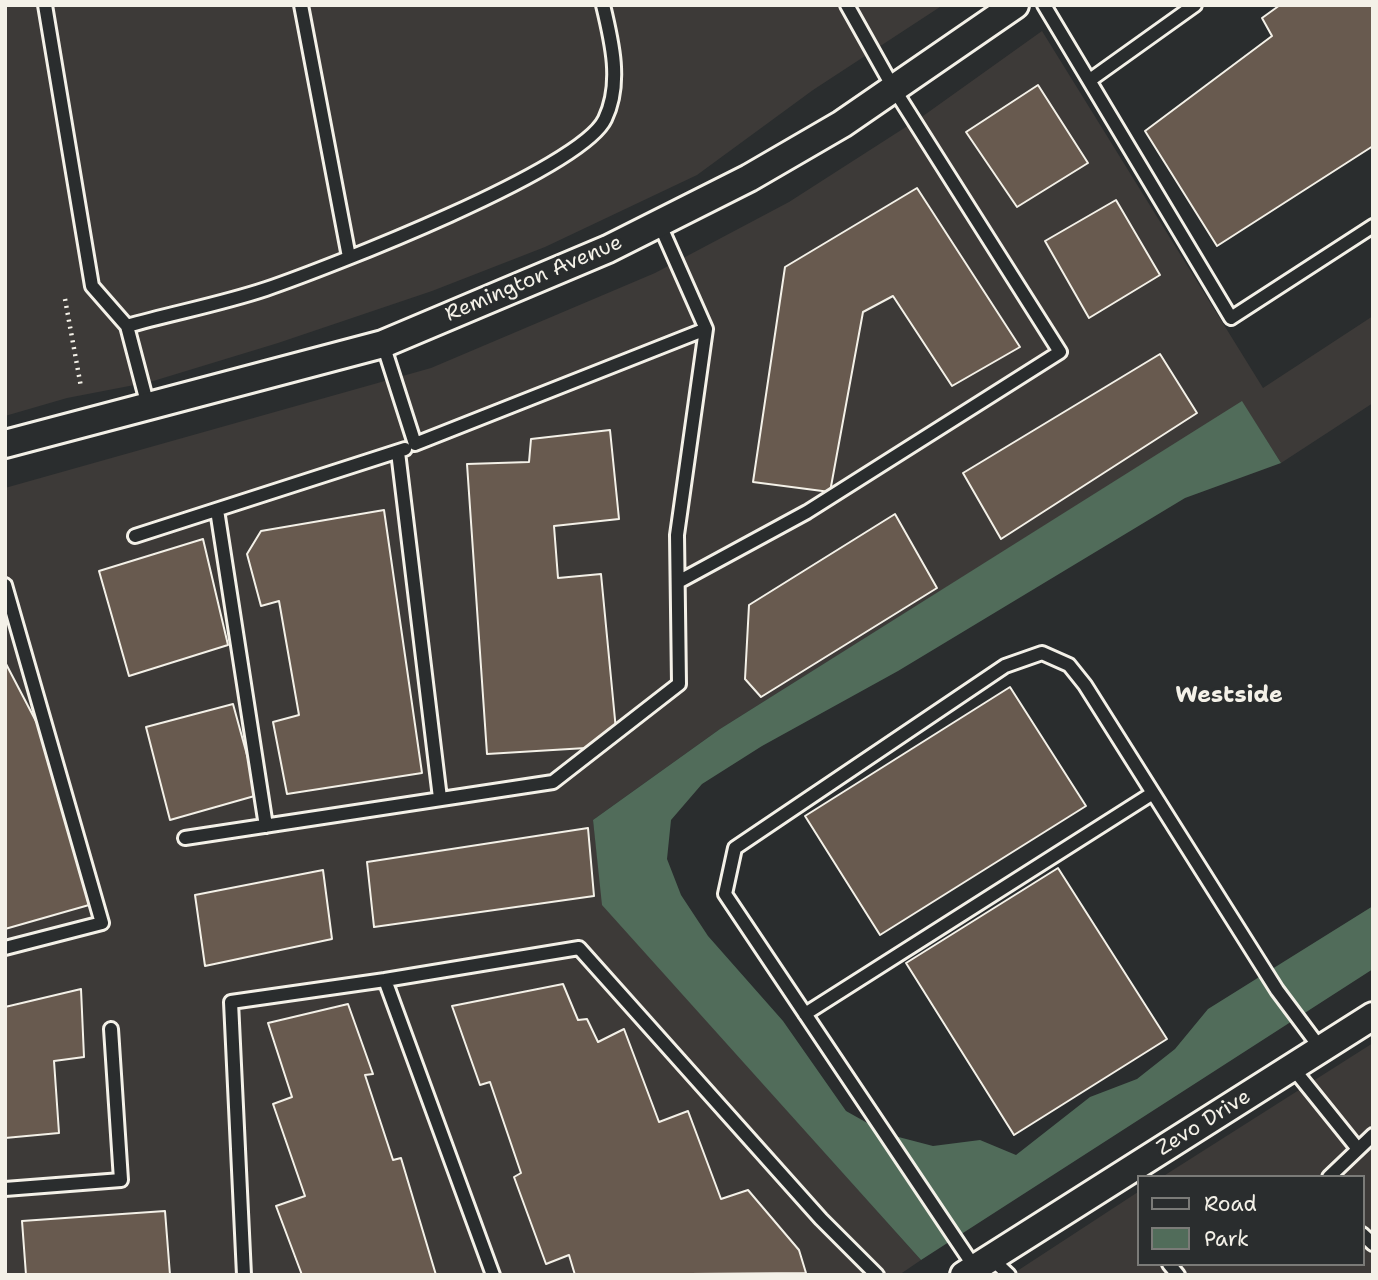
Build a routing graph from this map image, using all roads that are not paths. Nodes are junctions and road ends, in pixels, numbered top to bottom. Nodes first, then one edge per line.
1 (44, 5) edge
2 (302, 5) edge
3 (603, 5) edge
4 (848, 5) edge
5 (1015, 5) edge
6 (1044, 5) edge
7 (1195, 5) edge
8 (1090, 80) junction
9 (894, 89) junction
10 (660, 225) junction
11 (1373, 226) edge
12 (349, 257) junction
13 (127, 326) junction
14 (706, 329) junction
15 (383, 344) junction
16 (148, 406) junction
17 (5, 444) edge
18 (415, 444) junction
19 (398, 452) junction
20 (217, 510) junction
21 (135, 536) dead end
22 (678, 582) junction
23 (5, 585) edge
24 (1153, 793) junction
25 (440, 797) junction
26 (265, 826) junction
27 (185, 838) dead end
28 (5, 948) edge
29 (386, 980) junction
30 (806, 1014) junction
31 (1373, 1016) edge
32 (111, 1029) dead end
33 (1321, 1049) junction
34 (1292, 1067) junction
35 (1373, 1135) edge
36 (1358, 1149) junction
37 (1331, 1175) edge
38 (5, 1189) edge
39 (985, 1269) edge
40 (244, 1275) edge
41 (492, 1275) edge
42 (877, 1275) edge

1 - 13 lane
2 - 12 lane
3 - 12 lane
4 - 9 lane
5 - 9 street, Remington Avenue
6 - 8 lane
7 - 8 lane
8 - 11 lane
9 - 10 street, Remington Avenue
9 - 22 lane
10 - 14 lane
10 - 15 street, Remington Avenue
12 - 13 lane
13 - 16 lane
14 - 18 lane
14 - 22 lane
15 - 16 street, Remington Avenue
15 - 18 lane
16 - 17 street, Remington Avenue
18 - 19 lane
19 - 20 lane
19 - 25 lane
20 - 21 lane
20 - 26 lane
22 - 25 lane
23 - 28 lane
24 - 30 lane
24 - 30 lane
24 - 33 lane
25 - 26 lane
26 - 27 lane
29 - 40 lane
29 - 41 lane
29 - 42 lane
30 - 39 lane
31 - 33 street, Zevo Drive
32 - 38 lane
33 - 34 street, Zevo Drive
34 - 36 lane
34 - 39 street, Zevo Drive
35 - 36 lane
36 - 37 lane

